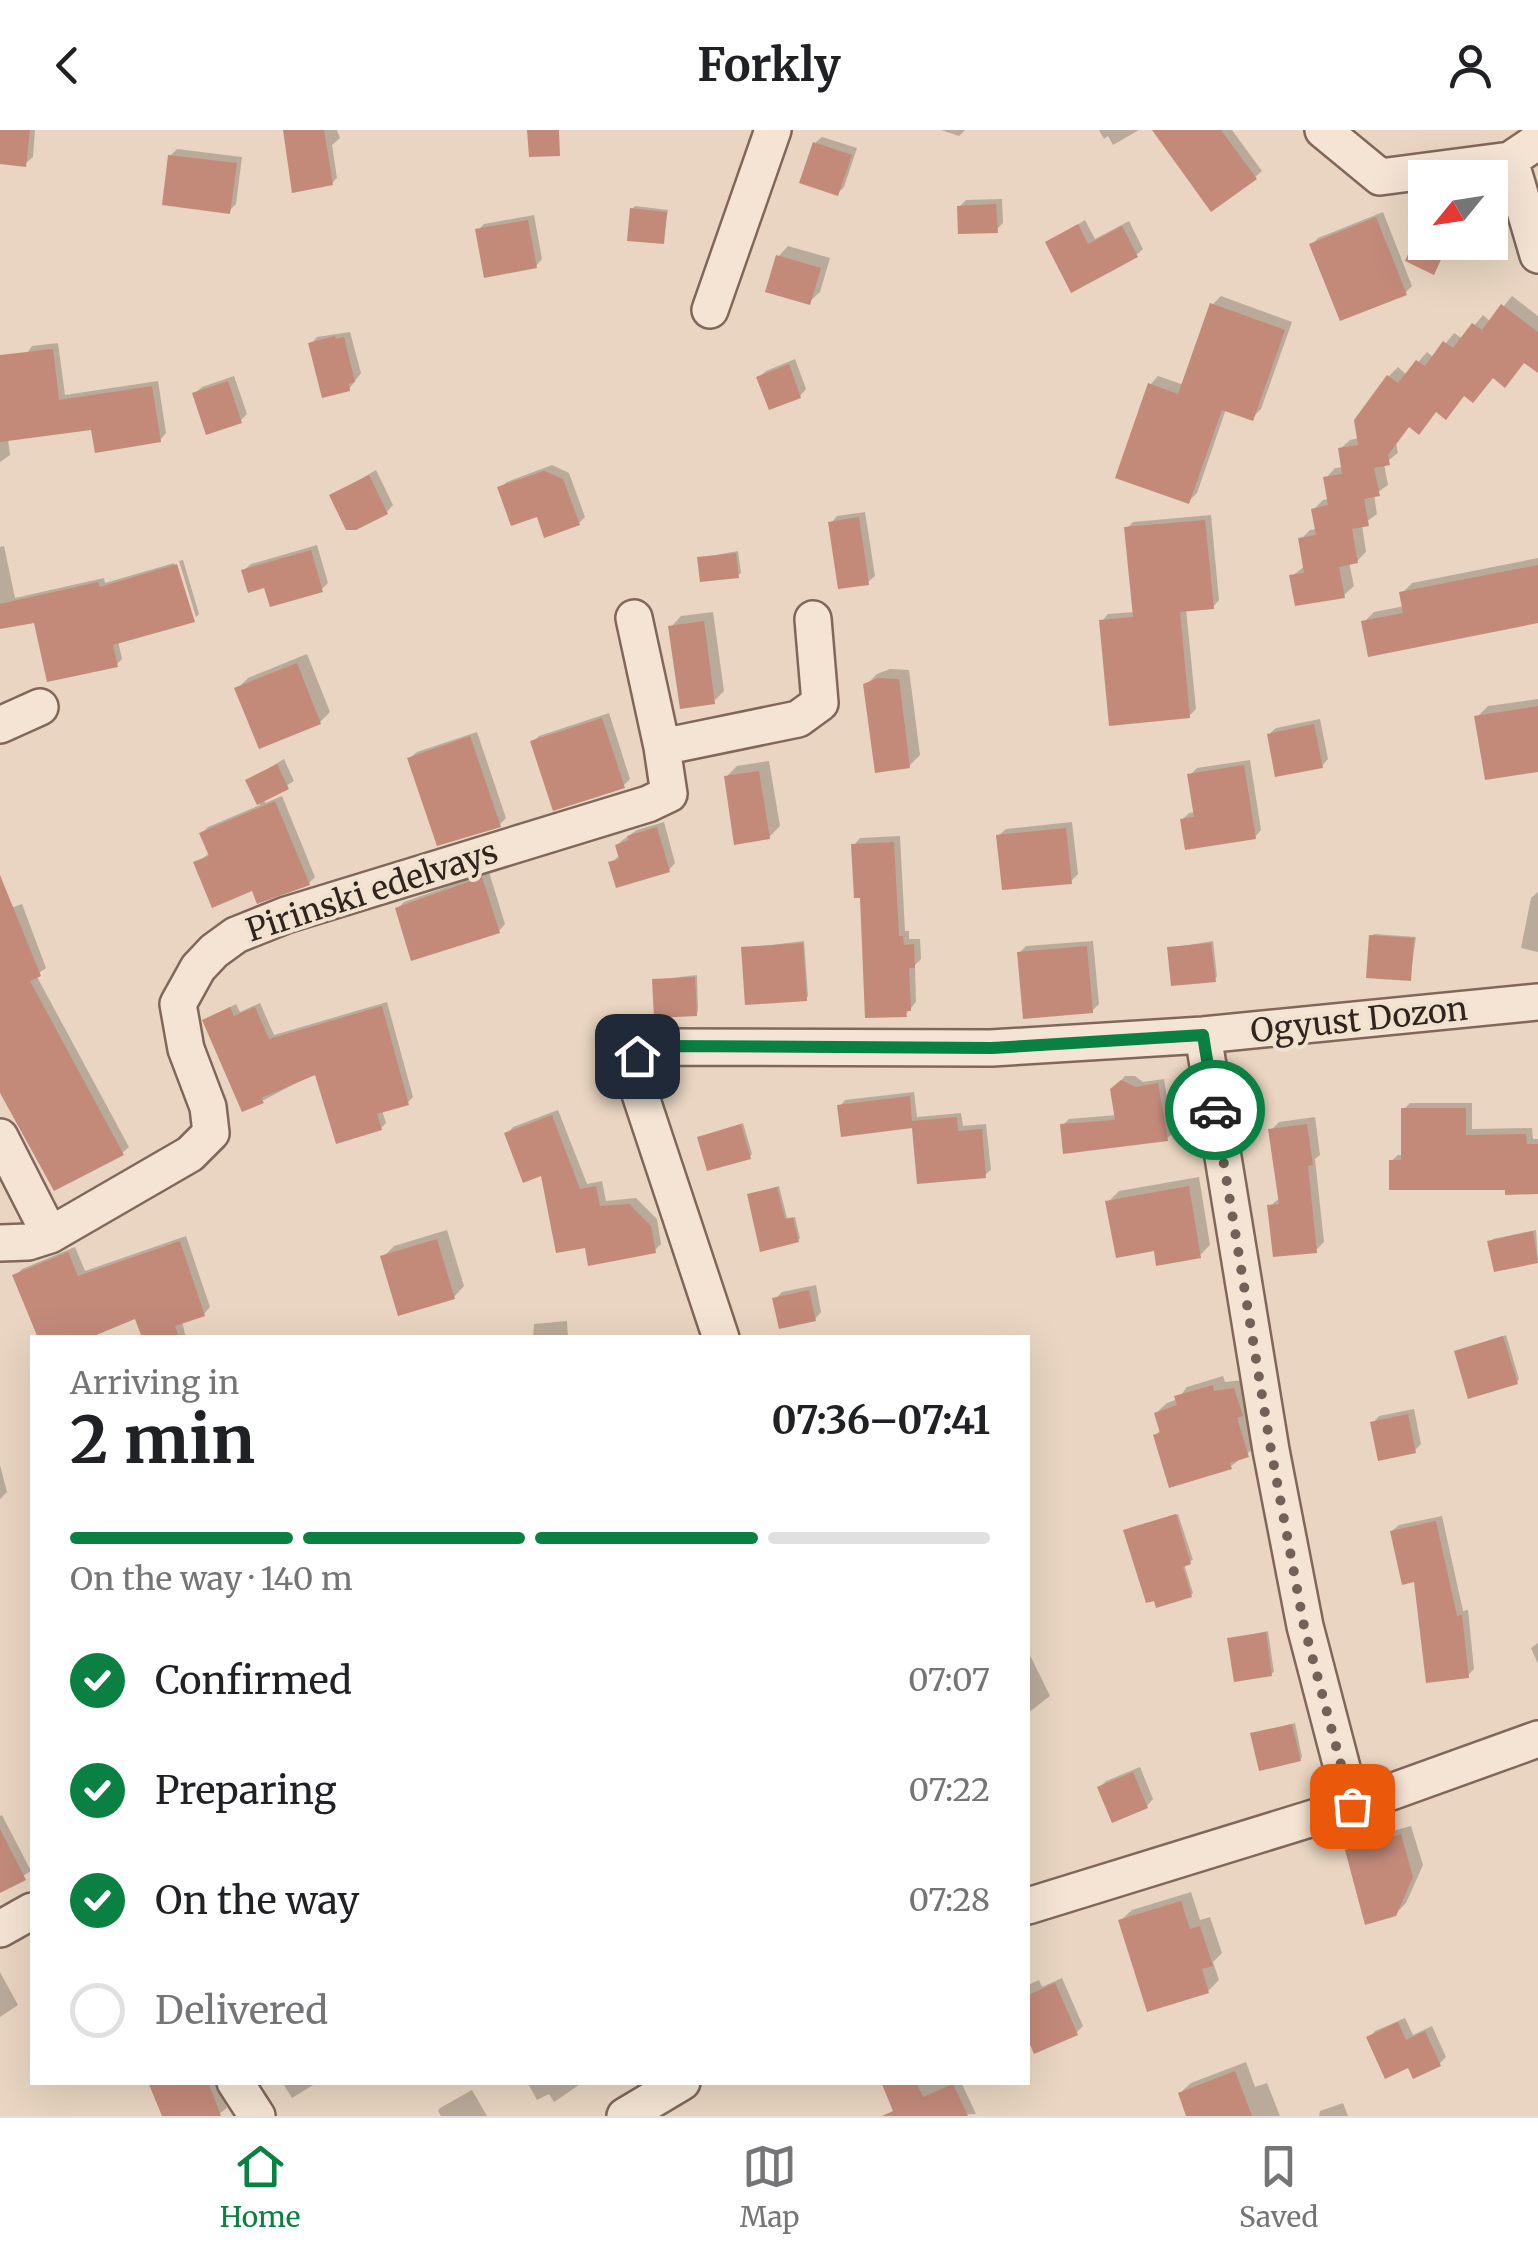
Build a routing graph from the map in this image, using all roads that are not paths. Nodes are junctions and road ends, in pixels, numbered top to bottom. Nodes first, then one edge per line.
1 (773, 130) edge
2 (1323, 130) edge
3 (1524, 150) edge
4 (1538, 255) edge
5 (710, 310) dead end
6 (634, 618) dead end
7 (813, 619) dead end
8 (40, 706) dead end
9 (0, 725) edge
10 (662, 747) junction
11 (1538, 1002) edge
12 (1203, 1035) junction
13 (0, 1138) edge
14 (50, 1235) junction
15 (0, 1243) edge
16 (719, 1335) edge
17 (1538, 1740) edge
18 (1352, 1806) junction
19 (1030, 1905) edge
20 (30, 1912) edge
21 (0, 1929) edge
22 (237, 2085) edge
23 (677, 2085) edge
24 (257, 2116) edge
25 (625, 2116) edge

1 - 5 street
2 - 3 street
3 - 4 street
6 - 10 street
7 - 10 street
8 - 9 street
10 - 14 street, Pirinski edelvays
11 - 12 street, Ogyust Dozon
12 - 16 street, Ogyust Dozon
12 - 18 street
13 - 14 street
14 - 15 street, Pirinski edelvays
17 - 18 street
18 - 19 street
20 - 21 street
22 - 24 street
23 - 25 street

